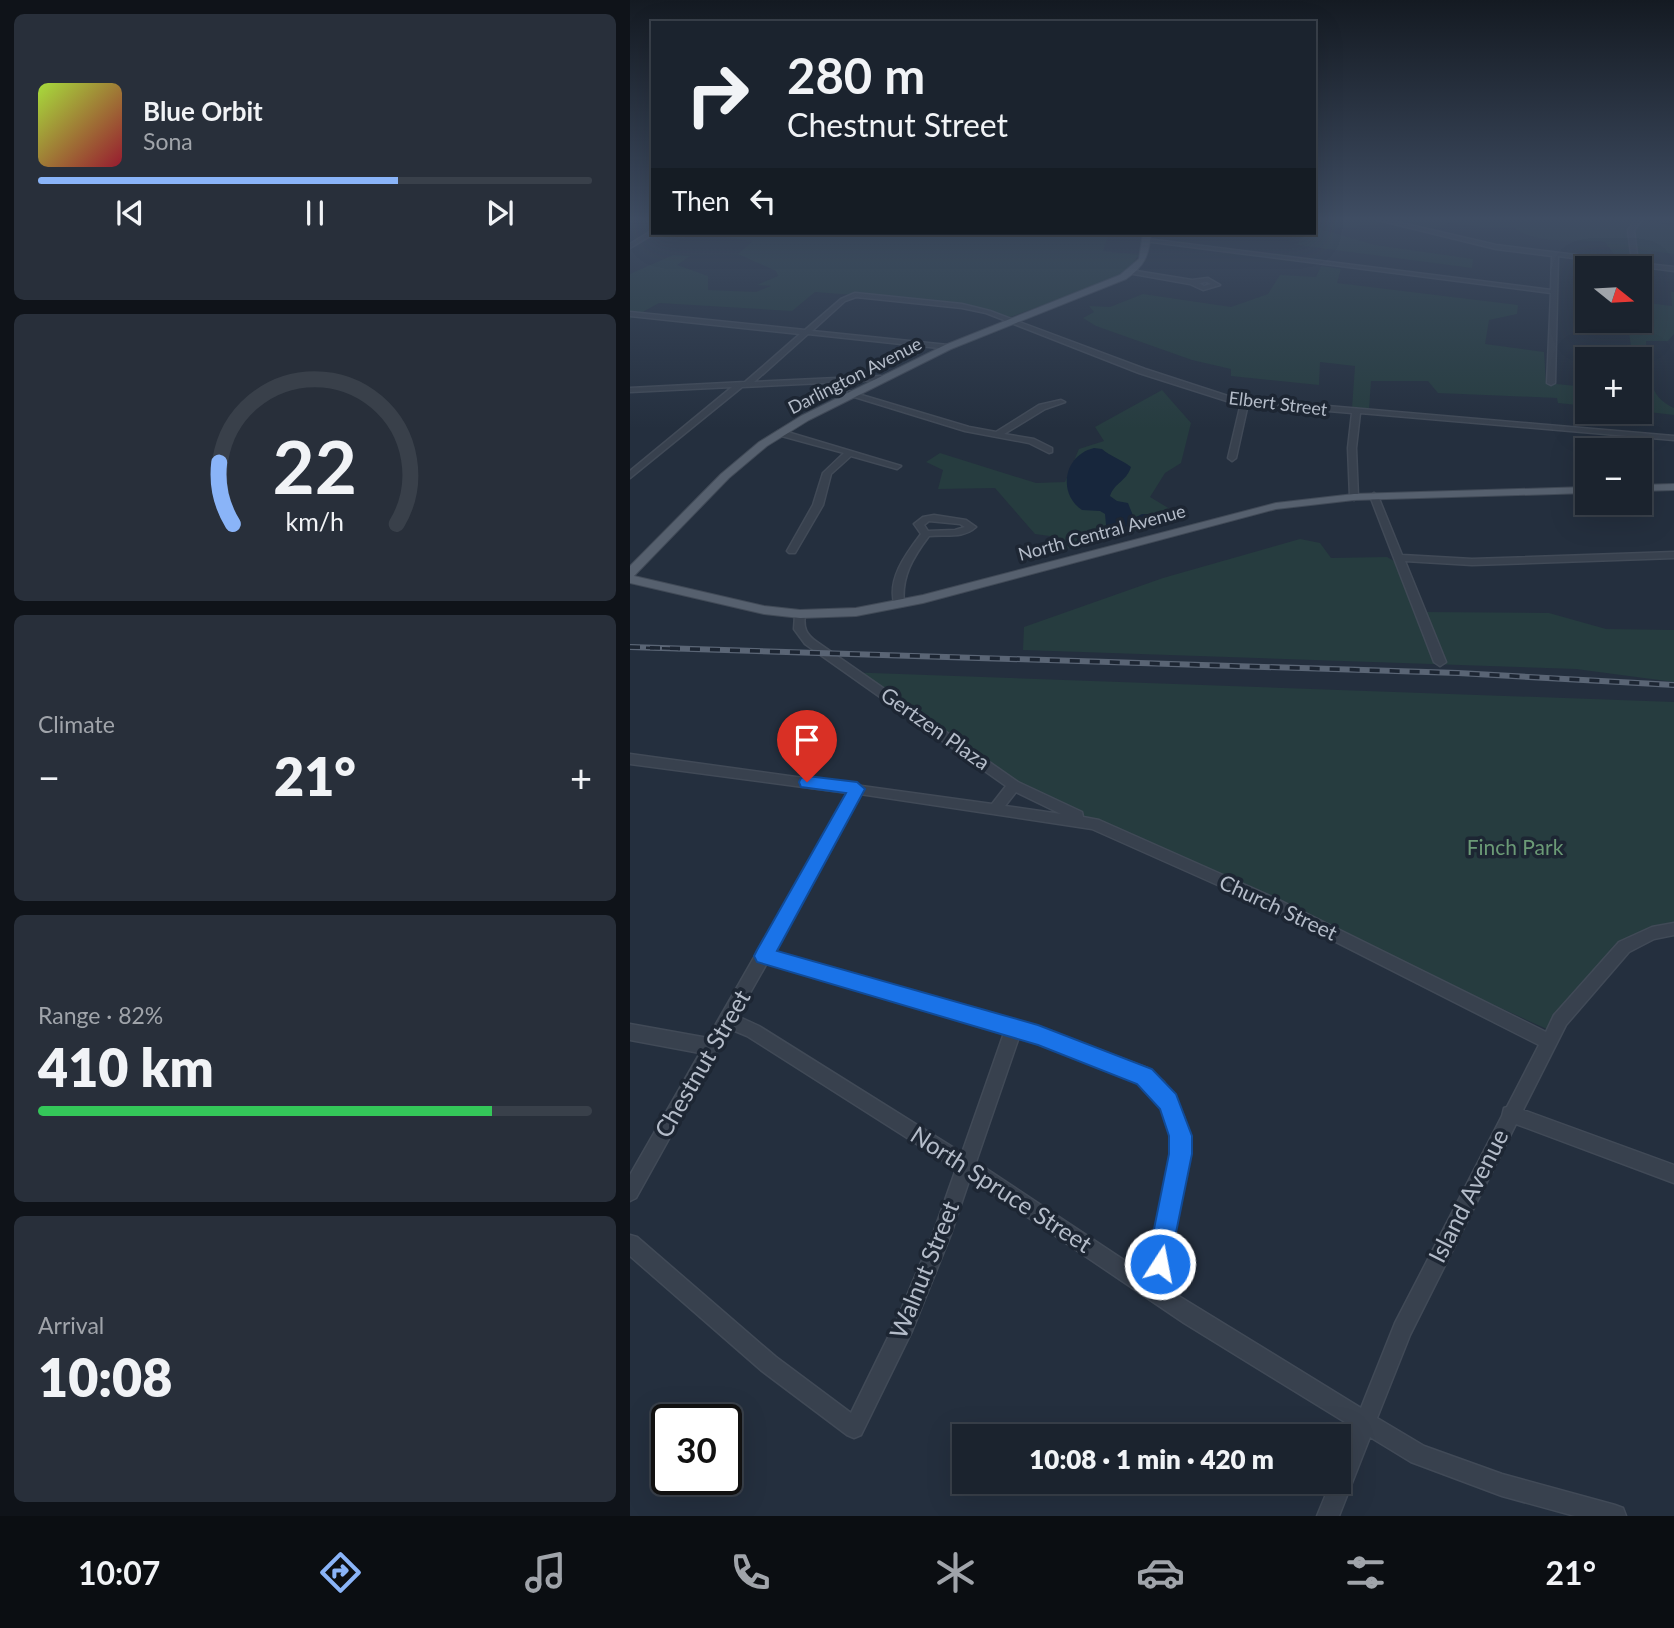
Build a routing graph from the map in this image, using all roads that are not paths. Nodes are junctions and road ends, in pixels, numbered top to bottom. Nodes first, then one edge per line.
1 (1099, 288) edge
2 (1523, 288) edge
3 (1554, 288) edge
4 (1554, 292) junction
5 (630, 314) edge
6 (1011, 320) junction
7 (807, 332) junction
8 (948, 347) junction
9 (881, 378) junction
10 (1551, 383) dead end
11 (745, 384) junction
12 (630, 390) edge
13 (851, 393) junction
14 (1060, 402) dead end
15 (1245, 402) junction
16 (1356, 412) junction
17 (781, 433) junction
18 (998, 434) junction
19 (1674, 438) edge
20 (1049, 450) dead end
21 (849, 453) junction
22 (1232, 458) dead end
23 (897, 466) dead end
24 (630, 475) edge
25 (1674, 487) edge
26 (1652, 488) edge
27 (1575, 490) edge
28 (1374, 496) junction
29 (1354, 497) junction
30 (926, 534) junction
31 (792, 551) dead end
32 (1674, 555) edge
33 (1399, 558) junction
34 (630, 573) edge
35 (630, 579) edge
36 (899, 604) junction
37 (800, 614) junction
38 (1440, 662) dead end
39 (630, 759) edge
40 (1014, 785) junction
41 (857, 789) junction
42 (995, 809) junction
43 (1094, 824) junction
44 (1674, 929) edge
45 (764, 956) junction
46 (728, 1020) junction
47 (1014, 1028) junction
48 (630, 1032) edge
49 (1549, 1042) junction
50 (712, 1047) junction
51 (1510, 1114) junction
52 (967, 1166) junction
53 (1674, 1174) edge
54 (630, 1192) edge
55 (630, 1244) edge
56 (1154, 1291) junction
57 (1364, 1424) junction
58 (1328, 1516) edge
59 (1615, 1516) edge

1 - 6 main road, Darlington Avenue
2 - 4 street
3 - 4 street
4 - 10 street
5 - 7 street
6 - 7 street, Elbert Street
6 - 8 main road, Darlington Avenue
6 - 15 street, Elbert Street
7 - 8 street
7 - 11 street
8 - 9 main road, Darlington Avenue
9 - 11 street
9 - 13 main road, Darlington Avenue
11 - 12 street
11 - 24 street
13 - 17 main road, Darlington Avenue
13 - 18 street
14 - 18 street
15 - 16 street, Elbert Street
15 - 22 street
16 - 19 street, Elbert Street
16 - 29 street
17 - 21 street
17 - 34 main road, Darlington Avenue
18 - 20 street
21 - 23 street
21 - 31 street
25 - 26 main road
27 - 28 main road, North Central Avenue
28 - 29 main road, North Central Avenue
28 - 33 street
29 - 36 main road, North Central Avenue
30 - 30 street
30 - 36 street
32 - 33 street
33 - 38 street
35 - 37 main road, North Central Avenue
36 - 37 main road, North Central Avenue
37 - 40 street, Gertzen Plaza
39 - 41 street, Church Street
40 - 42 street
40 - 43 street, Gertzen Plaza
41 - 42 street, Church Street
41 - 45 street, Chestnut Street
42 - 43 street, Church Street
43 - 49 street, Church Street
44 - 49 street, Island Avenue
45 - 46 street, Chestnut Street
45 - 47 street
46 - 50 street, Chestnut Street
46 - 52 street, North Spruce Street
47 - 52 street, Walnut Street
47 - 56 street
48 - 50 street
49 - 51 street, Island Avenue
50 - 54 street, Chestnut Street
51 - 53 street
51 - 57 street, Island Avenue
52 - 55 street, Walnut Street
52 - 56 street, North Spruce Street
56 - 57 street, North Spruce Street
57 - 58 street, Island Avenue
57 - 59 street, North Spruce Street

